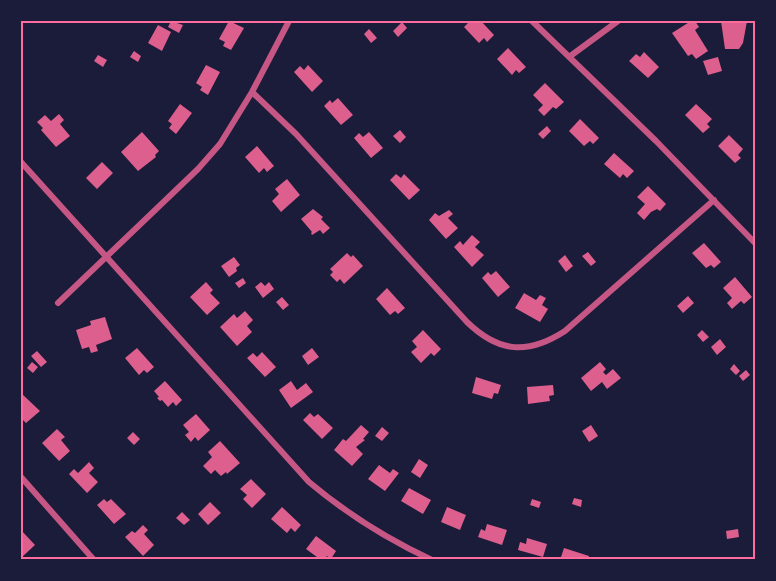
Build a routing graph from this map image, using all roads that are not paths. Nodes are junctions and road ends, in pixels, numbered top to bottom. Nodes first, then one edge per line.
1 (289, 21) edge
2 (532, 21) edge
3 (618, 21) edge
4 (569, 57) junction
5 (252, 92) junction
6 (21, 162) edge
7 (714, 200) junction
8 (755, 243) edge
9 (106, 256) junction
10 (58, 303) dead end
11 (21, 477) edge
12 (94, 560) edge
13 (432, 560) edge

1 - 5 street
2 - 4 street
3 - 4 street
4 - 7 street
5 - 7 street
5 - 9 street
6 - 9 street
7 - 8 street
9 - 10 street
9 - 13 street
11 - 12 street

